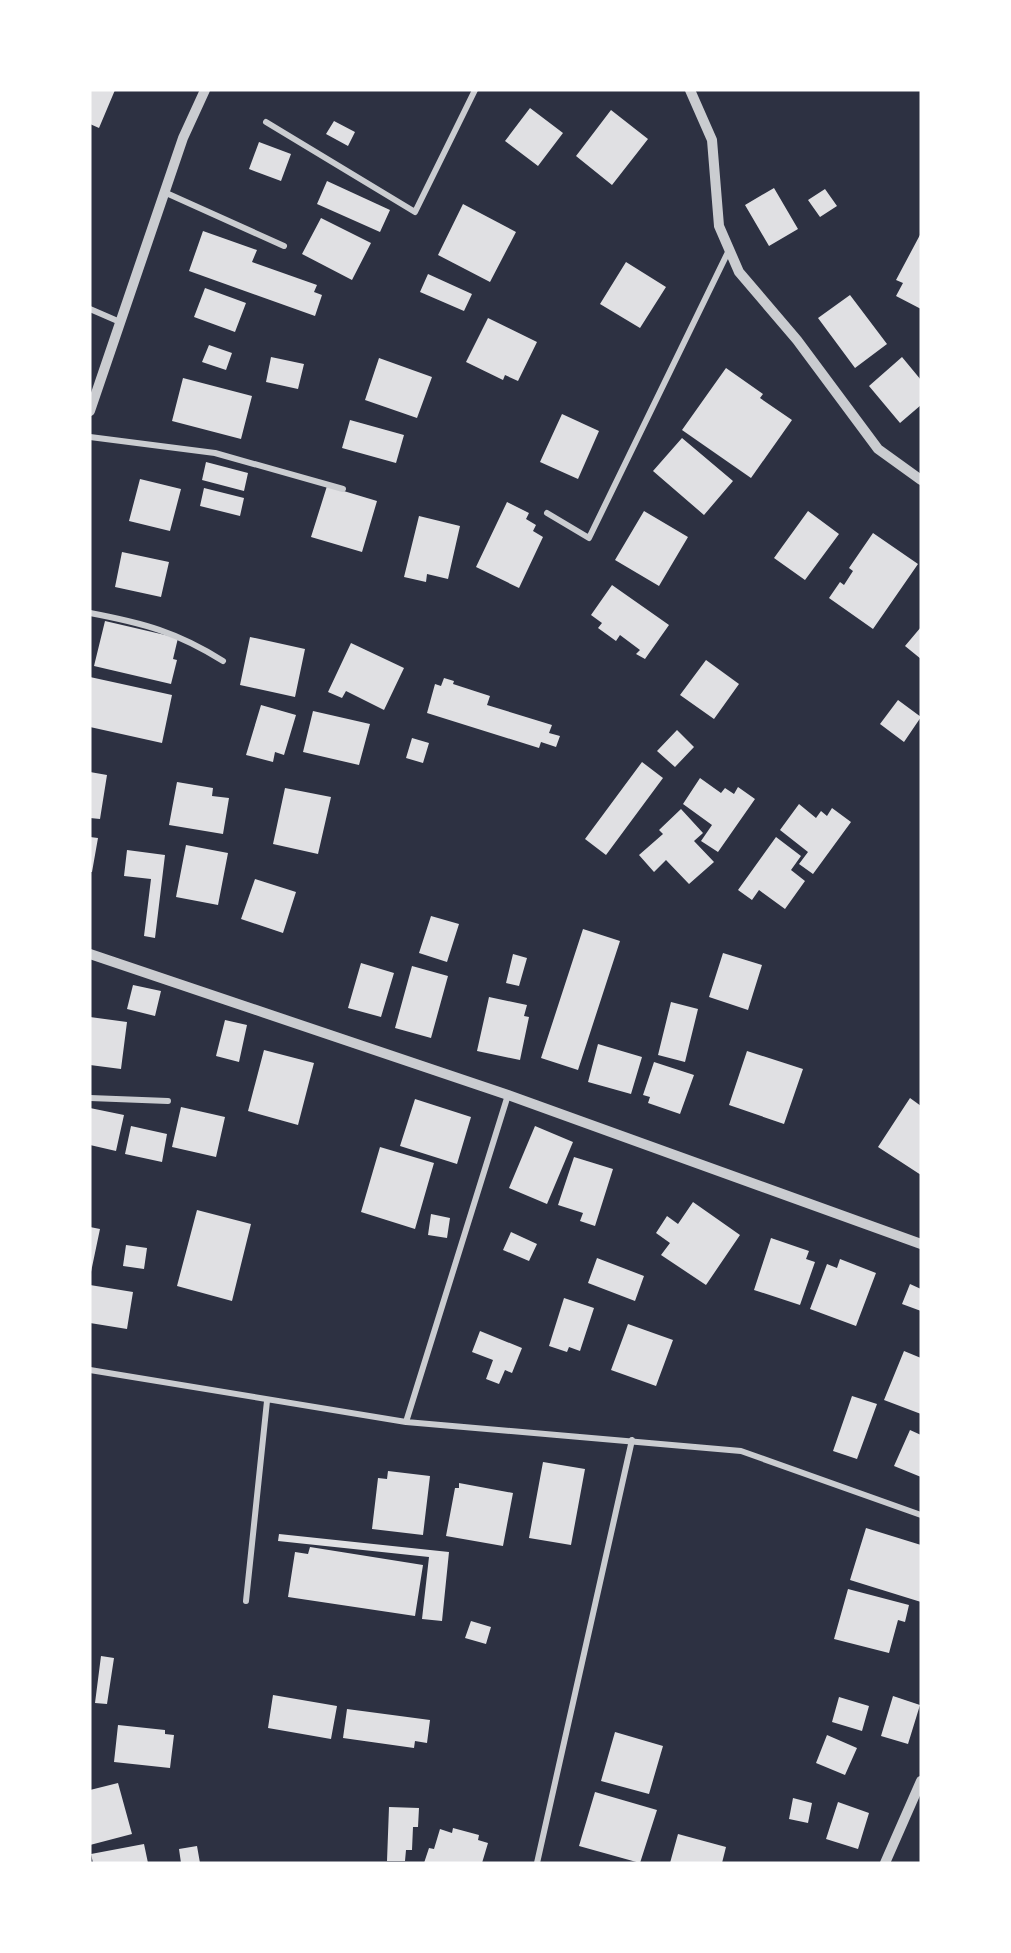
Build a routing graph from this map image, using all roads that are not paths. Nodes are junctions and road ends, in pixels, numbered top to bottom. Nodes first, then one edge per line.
1 (205, 90) edge
2 (475, 90) edge
3 (690, 90) edge
4 (266, 122) dead end
5 (164, 192) junction
6 (284, 246) dead end
7 (729, 249) junction
8 (90, 309) edge
9 (120, 322) junction
10 (90, 411) edge
11 (90, 438) edge
12 (921, 480) edge
13 (343, 489) dead end
14 (547, 513) dead end
15 (90, 613) edge
16 (224, 661) dead end
17 (90, 954) edge
18 (508, 1095) junction
19 (90, 1098) edge
20 (168, 1101) dead end
21 (921, 1244) edge
22 (90, 1370) edge
23 (267, 1401) junction
24 (406, 1422) junction
25 (632, 1440) junction
26 (921, 1515) edge
27 (246, 1601) dead end
28 (921, 1781) edge
29 (537, 1863) edge
30 (885, 1863) edge

1 - 5 street
2 - 4 street
3 - 7 street
5 - 6 street
5 - 9 street
7 - 12 street
7 - 14 street
8 - 9 street
9 - 10 street
11 - 13 street
15 - 16 street
17 - 18 street
18 - 21 street
18 - 24 street
19 - 20 street
22 - 23 street
23 - 24 street
23 - 27 street
24 - 25 street
25 - 26 street
25 - 29 street
28 - 30 street

